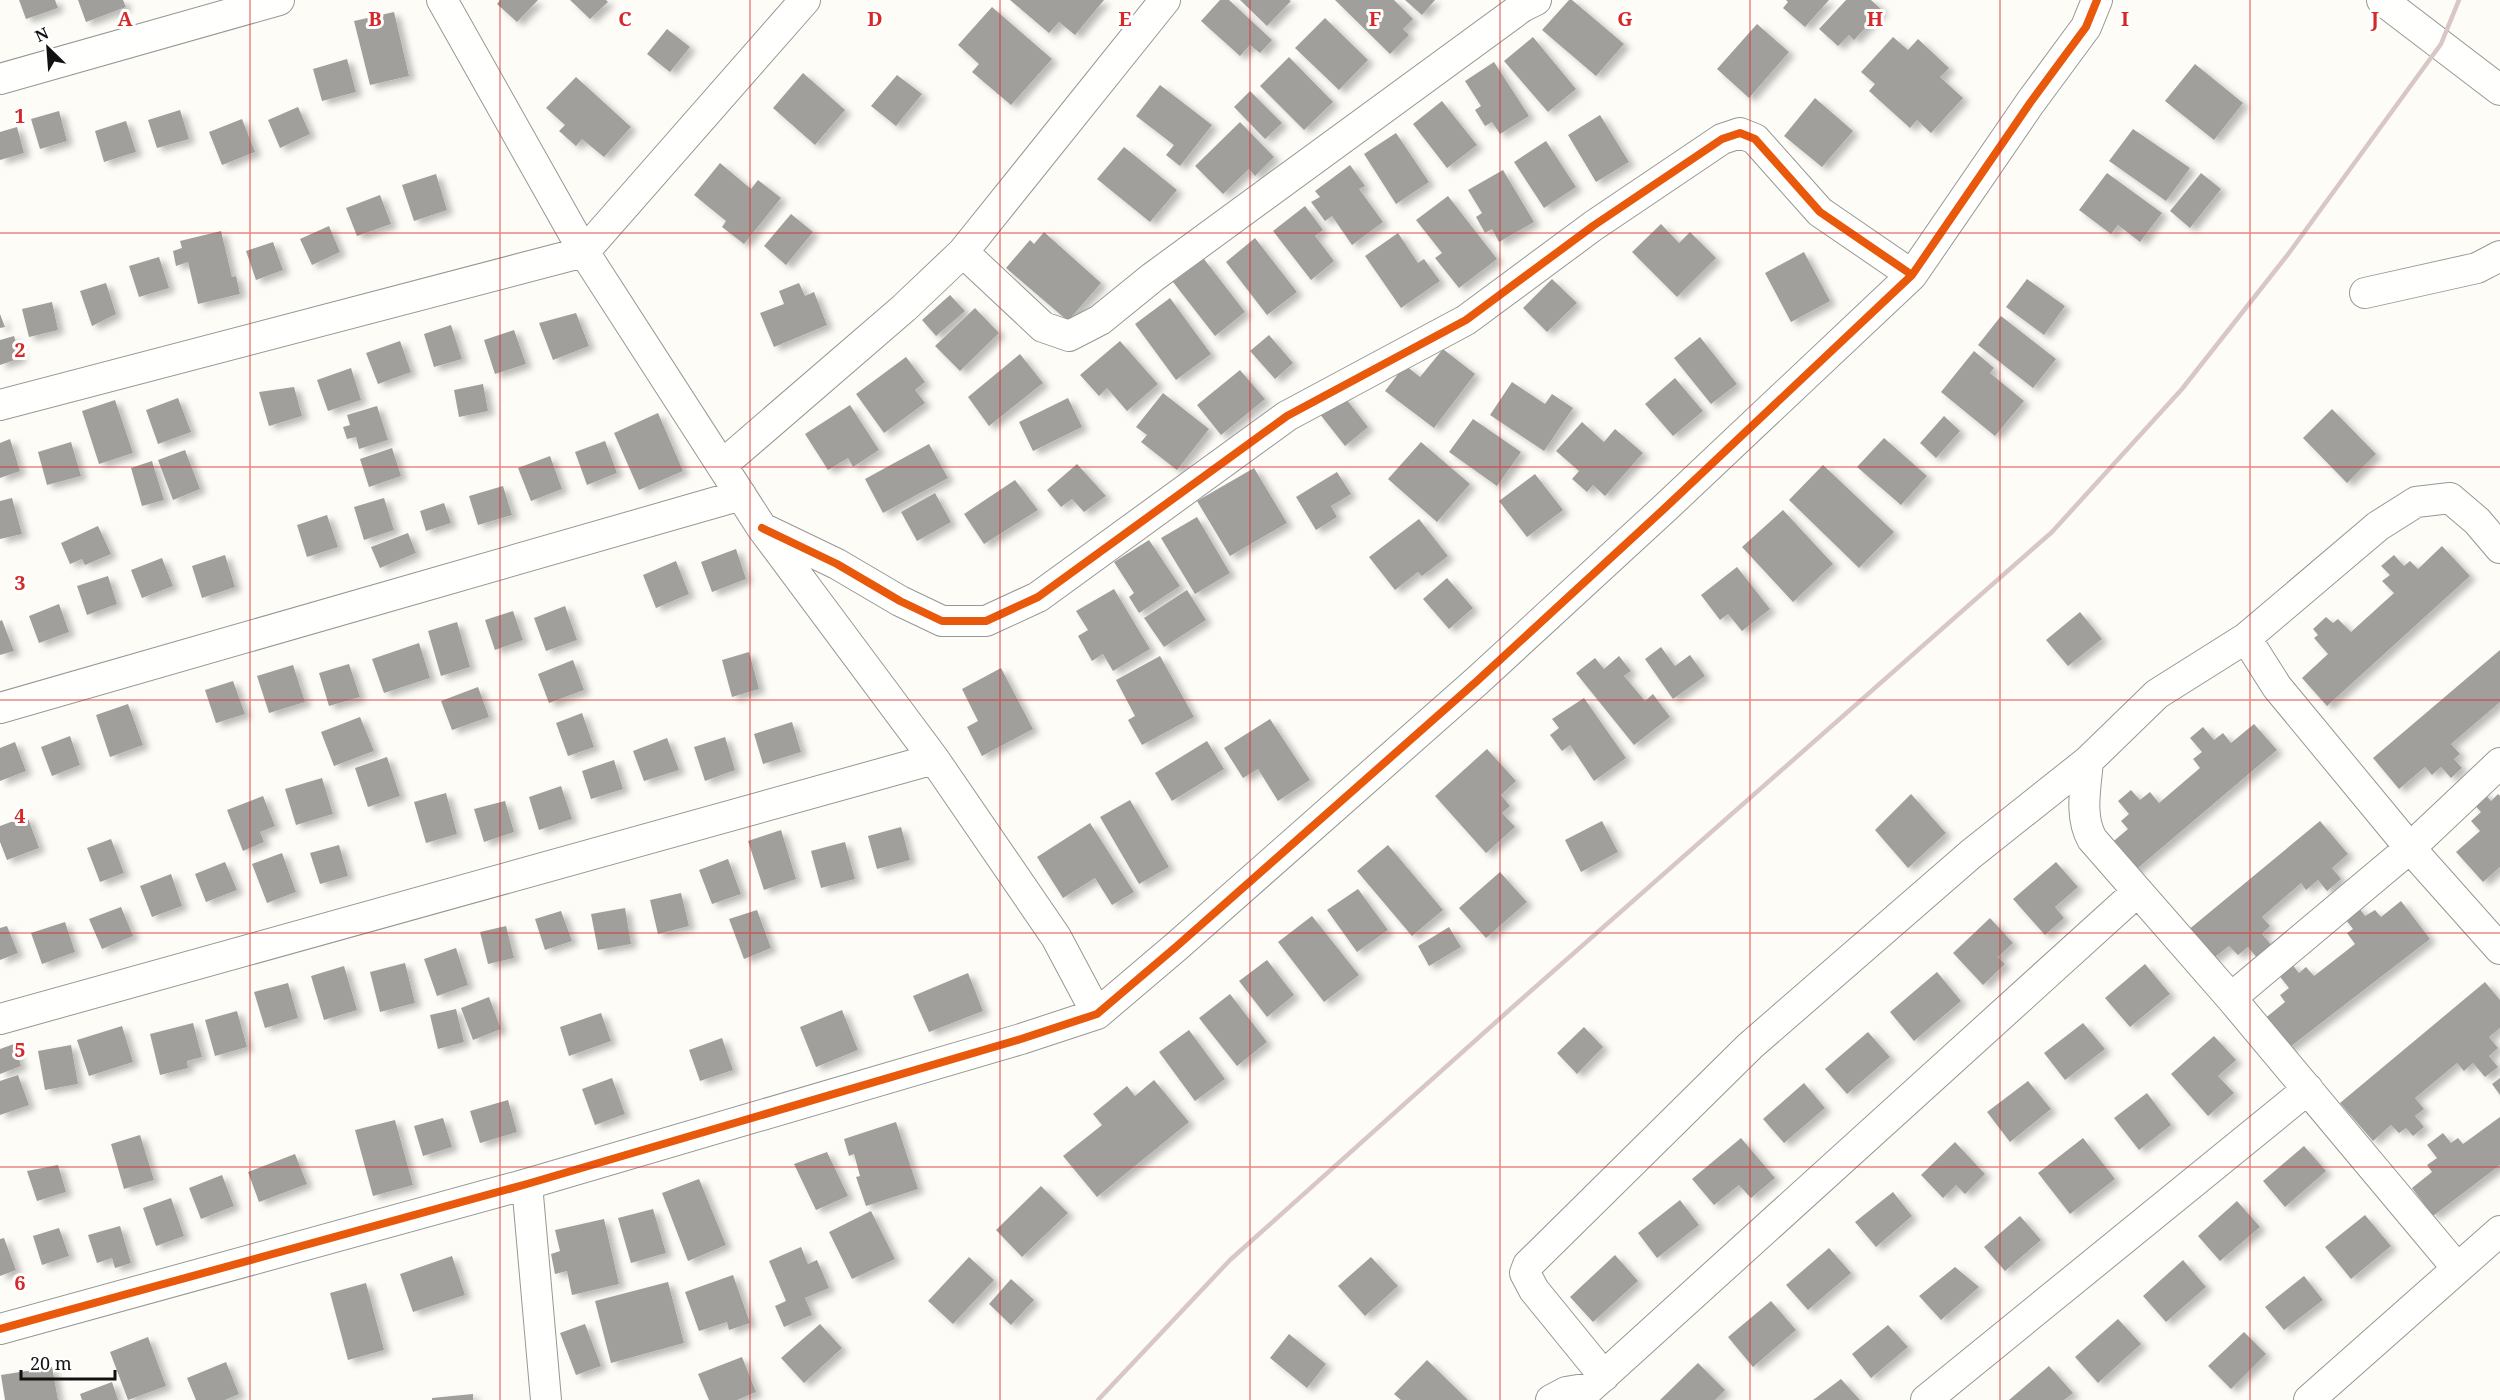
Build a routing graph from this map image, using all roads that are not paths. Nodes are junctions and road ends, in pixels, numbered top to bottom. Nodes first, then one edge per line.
1 (279, 0) edge
2 (442, 0) edge
3 (805, 0) edge
4 (1164, 0) edge
5 (1536, 0) edge
6 (2097, 0) edge
7 (2382, 0) edge
8 (0, 79) edge
9 (2500, 90) edge
10 (584, 252) junction
11 (963, 252) junction
12 (2500, 256) edge
13 (1912, 275) junction
14 (2365, 293) dead end
15 (0, 405) edge
16 (722, 465) junction
17 (741, 495) junction
18 (762, 528) junction
19 (2500, 549) edge
20 (2246, 638) junction
21 (0, 708) edge
22 (933, 759) junction
23 (2088, 761) junction
24 (2500, 763) edge
25 (2410, 848) junction
26 (2138, 892) junction
27 (2500, 950) edge
28 (2231, 998) junction
29 (1097, 1014) junction
30 (0, 1019) edge
31 (2308, 1089) junction
32 (527, 1184) junction
33 (2500, 1231) edge
34 (2457, 1268) junction
35 (0, 1329) edge
36 (1598, 1388) edge
37 (546, 1400) edge
38 (1551, 1400) edge
39 (1926, 1400) edge
40 (2308, 1400) edge

1 - 8 street
2 - 10 street
3 - 10 street
4 - 11 street
5 - 11 street
6 - 13 street
7 - 9 street
10 - 15 street
10 - 16 street
11 - 16 street
12 - 14 street
13 - 18 street
13 - 29 street
16 - 17 street
17 - 18 street
17 - 21 street
18 - 22 street
19 - 20 street
20 - 23 street
20 - 25 street
22 - 29 street
22 - 30 street
23 - 26 street
23 - 36 street
24 - 25 street
25 - 27 street
25 - 28 street
26 - 28 street
26 - 36 street
28 - 31 street
29 - 32 street
31 - 34 street
31 - 39 street
32 - 35 street
32 - 37 street
33 - 34 street
34 - 40 street
36 - 38 street

